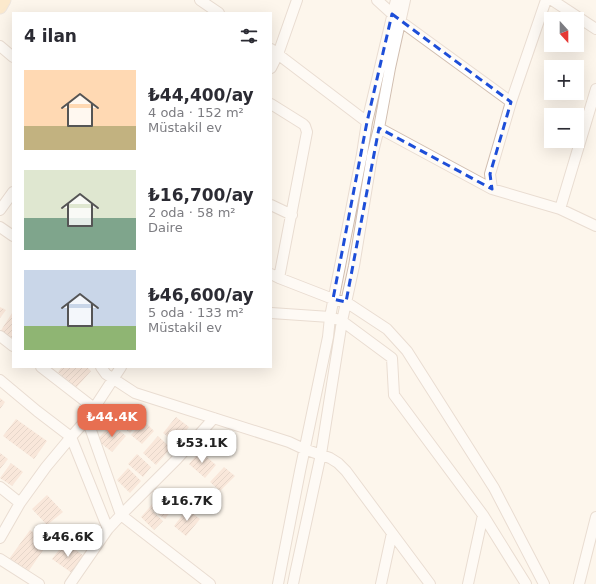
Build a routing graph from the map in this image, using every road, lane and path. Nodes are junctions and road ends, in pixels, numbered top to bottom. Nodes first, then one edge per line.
1 (4, 0) edge
2 (200, 0) edge
3 (297, 0) edge
4 (377, 0) edge
5 (396, 0) edge
6 (405, 0) edge
7 (546, 0) edge
8 (552, 0) edge
9 (0, 7) edge
10 (218, 12) edge
11 (392, 14) junction
12 (400, 21) junction
13 (596, 29) edge
14 (0, 46) edge
15 (274, 51) edge
16 (12, 56) edge
17 (272, 62) edge
18 (596, 89) edge
19 (511, 102) junction
20 (272, 105) edge
21 (367, 122) junction
22 (379, 128) junction
23 (492, 189) junction
24 (12, 193) edge
25 (272, 205) edge
26 (560, 209) junction
27 (0, 210) edge
28 (292, 215) junction
29 (0, 226) edge
30 (596, 226) edge
31 (12, 235) edge
32 (275, 276) edge
33 (333, 299) junction
34 (346, 302) junction
35 (272, 313) edge
36 (330, 317) junction
37 (342, 321) junction
38 (0, 336) edge
39 (12, 345) edge
40 (42, 368) edge
41 (102, 368) edge
42 (120, 368) edge
43 (114, 379) junction
44 (0, 380) edge
45 (94, 408) junction
46 (214, 418) junction
47 (86, 419) junction
48 (71, 437) junction
49 (304, 449) junction
50 (321, 454) junction
51 (0, 487) edge
52 (20, 503) junction
53 (121, 515) junction
54 (483, 515) junction
55 (596, 517) edge
56 (108, 529) junction
57 (392, 533) junction
58 (0, 538) edge
59 (0, 559) edge
60 (39, 584) edge
61 (70, 584) edge
62 (210, 584) edge
63 (278, 584) edge
64 (293, 584) edge
65 (381, 584) edge
66 (430, 584) edge
67 (468, 584) edge
68 (526, 584) edge
69 (544, 584) edge
70 (579, 584) edge

1 - 9 main road
2 - 10 street
3 - 15 street
4 - 11 street
5 - 11 street
6 - 12 street
7 - 19 street
8 - 13 street
11 - 12 street
11 - 21 street
12 - 19 street
12 - 22 street
14 - 16 street
15 - 17 street
15 - 21 street
18 - 26 street
19 - 23 street
20 - 28 street
21 - 33 street
22 - 23 street
22 - 34 street
23 - 26 street
24 - 27 street
25 - 28 street
26 - 30 street
28 - 32 street
29 - 31 street
32 - 33 street
33 - 34 street
33 - 36 street
34 - 37 street
34 - 69 street
35 - 36 street
36 - 37 street
36 - 49 street
37 - 50 street
37 - 54 street
38 - 39 street
40 - 45 street
41 - 43 street
42 - 43 street
43 - 45 street
43 - 46 street
44 - 48 street
45 - 47 street
46 - 49 street
46 - 53 street
47 - 48 street
47 - 53 street
48 - 52 street
48 - 56 street
49 - 50 street
49 - 63 street
50 - 57 street
50 - 64 street
51 - 52 street
52 - 58 street
53 - 56 street
53 - 62 street
54 - 67 street
54 - 68 street
55 - 70 street
56 - 61 street
57 - 65 street
57 - 66 street
59 - 60 street

